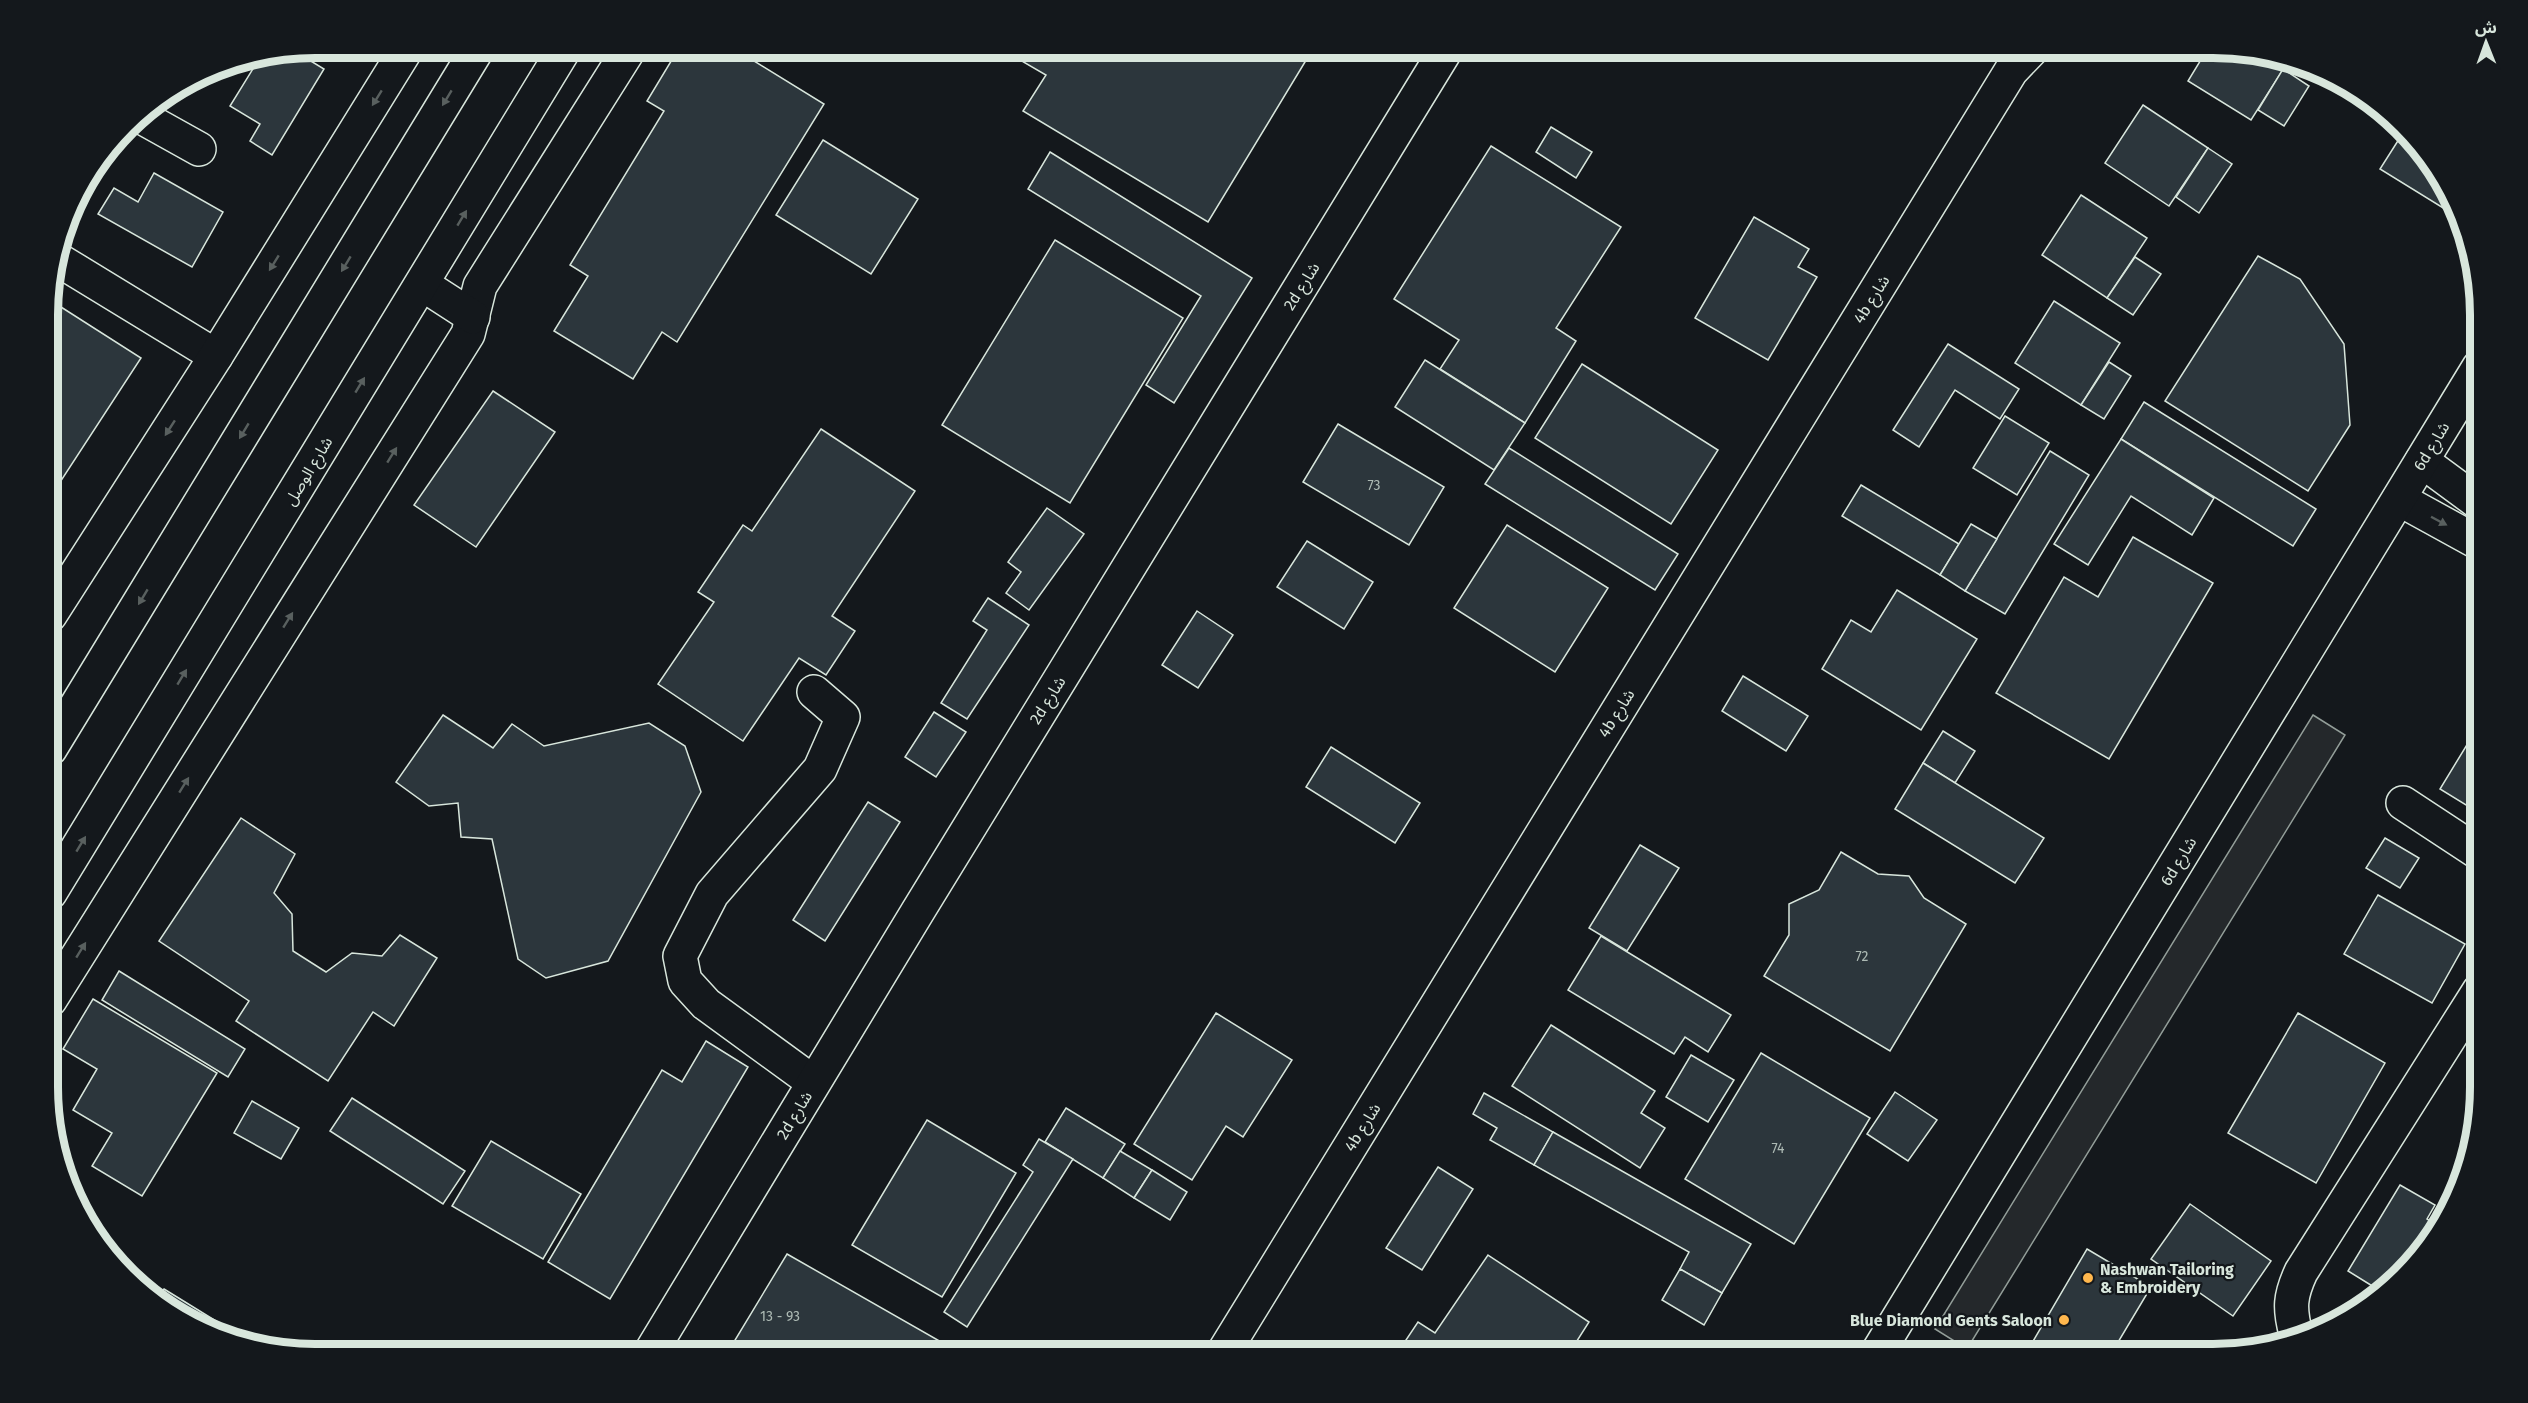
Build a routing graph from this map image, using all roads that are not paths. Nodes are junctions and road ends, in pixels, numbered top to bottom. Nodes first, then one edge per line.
1 (402, 58) edge
2 (472, 58) edge
3 (559, 58) edge
4 (624, 58) edge
5 (1442, 58) edge
6 (2014, 60) edge
7 (148, 121) edge
8 (199, 149) dead end
9 (64, 263) edge
10 (422, 284) junction
11 (474, 318) junction
12 (216, 356) junction
13 (2470, 382) edge
14 (2422, 461) junction
15 (2470, 496) edge
16 (2399, 499) junction
17 (2470, 538) edge
18 (58, 603) edge
19 (814, 692) dead end
20 (58, 736) edge
21 (2403, 803) dead end
22 (2470, 847) edge
23 (58, 880) edge
24 (58, 987) edge
25 (2470, 1007) edge
26 (813, 1082) junction
27 (2295, 1331) edge
28 (656, 1344) edge
29 (1229, 1344) edge
30 (1882, 1344) edge

1 -> 12 street
2 -> 20 street
10 -> 3 street, شارع الوصل
4 - 11 street
5 - 26 street, 2d شارع
6 - 29 street, 4b شارع
7 - 8 street
9 - 12 street
10 - 11 street
23 -> 10 street, شارع الوصل
24 -> 11 street
12 -> 18 street
13 - 14 street, 6d شارع
14 - 15 street
14 - 16 street, 6d شارع
16 -> 17 street
16 - 30 street, 6d شارع
19 - 26 street
21 - 22 street
25 - 27 street
26 - 28 street, 2d شارع

